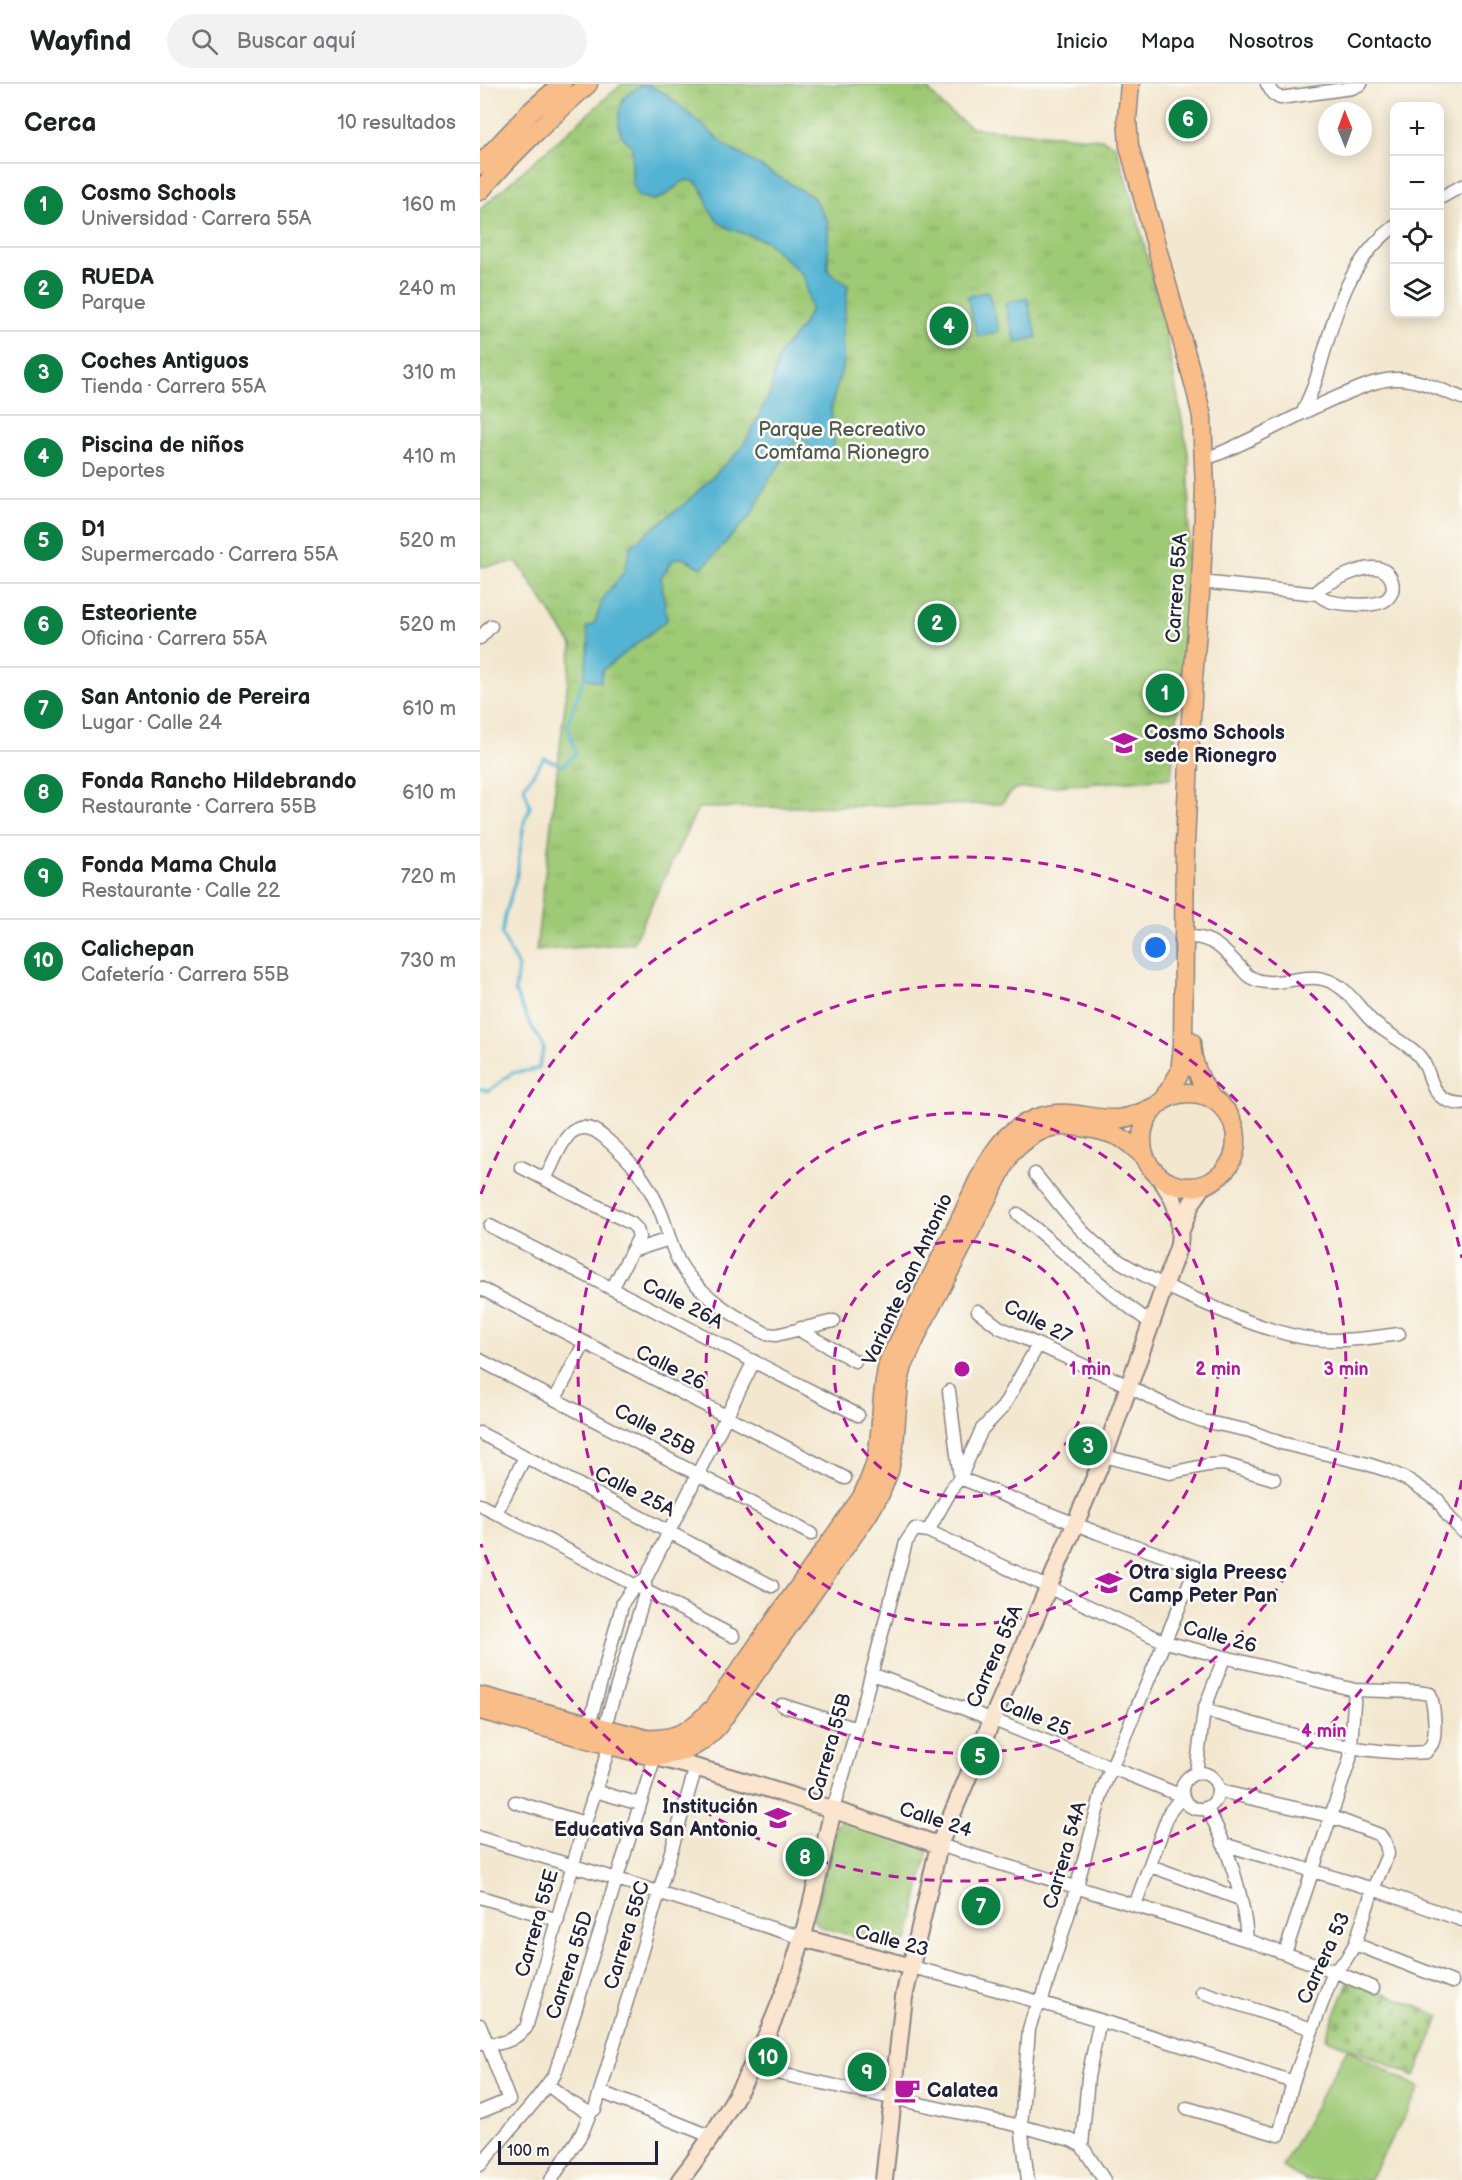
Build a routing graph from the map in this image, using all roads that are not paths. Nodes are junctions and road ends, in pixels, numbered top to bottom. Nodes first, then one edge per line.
1 (562, 84) edge
2 (588, 84) edge
3 (1130, 84) edge
4 (1140, 84) edge
5 (1361, 84) edge
6 (1270, 89) edge
7 (480, 165) edge
8 (1462, 186) edge
9 (480, 191) edge
10 (1444, 196) edge
11 (1390, 231) edge
12 (1462, 398) edge
13 (1303, 412) junction
14 (1214, 456) junction
15 (1210, 583) junction
16 (1318, 594) junction
17 (491, 626) dead end
18 (480, 638) edge
19 (1192, 937) junction
20 (1212, 1099) junction
21 (1160, 1103) junction
22 (1462, 1104) edge
23 (1145, 1158) junction
24 (521, 1167) dead end
25 (1035, 1174) dead end
26 (1159, 1177) junction
27 (545, 1179) junction
28 (1204, 1185) junction
29 (1018, 1214) dead end
30 (490, 1226) dead end
31 (1180, 1232) junction
32 (669, 1239) junction
33 (632, 1251) junction
34 (1165, 1286) junction
35 (480, 1288) edge
36 (612, 1289) junction
37 (978, 1311) dead end
38 (834, 1321) dead end
39 (1152, 1324) junction
40 (801, 1328) junction
41 (1399, 1334) dead end
42 (584, 1344) junction
43 (1038, 1345) junction
44 (480, 1359) edge
45 (754, 1361) junction
46 (855, 1361) dead end
47 (1128, 1387) junction
48 (949, 1391) dead end
49 (555, 1399) junction
50 (858, 1414) dead end
51 (726, 1418) junction
52 (480, 1433) edge
53 (1104, 1456) junction
54 (525, 1457) junction
55 (698, 1474) junction
56 (845, 1478) dead end
57 (960, 1478) junction
58 (1274, 1479) dead end
59 (480, 1505) edge
60 (496, 1513) junction
61 (1076, 1524) junction
62 (670, 1531) junction
63 (928, 1531) junction
64 (1462, 1531) edge
65 (811, 1534) dead end
66 (642, 1585) junction
67 (772, 1586) dead end
68 (1048, 1589) junction
69 (733, 1636) dead end
70 (1165, 1642) junction
71 (1224, 1658) junction
72 (872, 1674) junction
73 (1355, 1690) junction
74 (480, 1696) edge
75 (782, 1705) dead end
76 (480, 1710) edge
77 (1204, 1710) junction
78 (991, 1719) junction
79 (857, 1730) junction
80 (601, 1733) junction
81 (696, 1746) junction
82 (657, 1748) junction
83 (1353, 1748) junction
84 (696, 1767) junction
85 (1110, 1768) junction
86 (1196, 1773) junction
87 (595, 1791) junction
88 (1219, 1791) junction
89 (1182, 1796) junction
90 (515, 1802) dead end
91 (640, 1804) junction
92 (833, 1809) junction
93 (1207, 1809) junction
94 (1330, 1816) junction
95 (585, 1823) junction
96 (481, 1842) edge
97 (1223, 1844) junction
98 (939, 1845) junction
99 (573, 1866) junction
100 (1151, 1866) junction
101 (1311, 1870) junction
102 (617, 1879) junction
103 (1077, 1886) junction
104 (1373, 1889) junction
105 (659, 1893) junction
106 (480, 1897) edge
107 (1242, 1900) junction
108 (1135, 1905) junction
109 (558, 1920) junction
110 (1462, 1920) edge
111 (802, 1938) junction
112 (1247, 1940) junction
113 (1355, 1944) junction
114 (1285, 1953) junction
115 (912, 1967) junction
116 (1334, 1971) junction
117 (1452, 1982) dead end
118 (1373, 1988) dead end
119 (1202, 1992) dead end
120 (1041, 2002) junction
121 (1100, 2020) junction
122 (480, 2025) edge
123 (1312, 2029) junction
124 (483, 2043) edge
125 (753, 2068) junction
126 (1293, 2082) junction
127 (548, 2085) junction
128 (601, 2092) junction
129 (893, 2099) junction
130 (1187, 2108) dead end
131 (480, 2112) edge
132 (590, 2113) junction
133 (1021, 2126) junction
134 (710, 2136) junction
135 (1082, 2146) junction
136 (480, 2165) edge
137 (685, 2179) edge
138 (551, 2180) edge
139 (884, 2180) edge
140 (1028, 2180) edge
141 (1104, 2180) edge

1 - 7 main road
2 - 9 main road
3 - 21 main road, Carrera 55A
4 - 14 main road, Carrera 55A
5 - 6 street
8 - 10 street
11 - 13 street
12 - 13 street
13 - 14 street
14 - 15 main road, Carrera 55A
15 - 16 street
15 - 19 main road, Carrera 55A
16 - 16 street
17 - 18 street
19 - 20 main road, Carrera 55A
19 - 22 street
20 - 21 main road
20 - 28 main road
21 - 23 main road
21 - 82 main road, Variante San Antonio
23 - 26 main road
23 - 81 main road, Variante San Antonio
24 - 27 street
25 - 34 street
26 - 28 main road
26 - 31 main road, Carrera 55A
27 - 32 street
27 - 33 street
28 - 31 main road, Carrera 55A
29 - 39 street
30 - 36 street, Calle 26A
31 - 34 main road, Carrera 55A
32 - 33 street
32 - 40 street
33 - 36 street
34 - 39 main road, Carrera 55A
34 - 41 street
35 - 42 street, Calle 26
36 - 45 street, Calle 26A
37 - 43 street, Calle 27
38 - 40 street
39 - 47 main road, Carrera 55A
40 - 46 street
42 - 49 street
42 - 51 street, Calle 26
43 - 47 street, Calle 27
43 - 57 street
44 - 49 street, Calle 25B
45 - 50 street, Calle 26A
45 - 51 street, Carrera 55E
47 - 53 main road, Carrera 55A
47 - 64 street, Calle 27
48 - 57 street
49 - 55 street, Calle 25B
51 - 55 street, Carrera 55E
51 - 56 street, Calle 26
52 - 54 street, Calle 25A
53 - 58 street
53 - 61 main road, Carrera 55A
54 - 60 street
54 - 62 street, Calle 25A
55 - 62 street, Carrera 55E
55 - 65 street, Calle 25B
57 - 61 street
57 - 63 street
59 - 60 street
60 - 66 street
61 - 68 main road, Carrera 55A
61 - 70 street, Carrera 54A
62 - 66 street, Carrera 55E
62 - 67 street, Calle 25A
63 - 68 street, Calle 26
63 - 72 street, Carrera 55B
66 - 69 street
66 - 80 street, Carrera 55E
66 - 80 street, Carrera 55E
68 - 70 street, Calle 26
68 - 78 main road, Carrera 55A
70 - 71 street, Calle 26
70 - 85 street, Carrera 54A
71 - 73 street, Calle 26
71 - 77 street
72 - 78 street, Calle 25
72 - 79 street, Carrera 55B
73 - 83 street
73 - 83 street, Calle 26
74 - 80 main road, Calle 24
75 - 79 street
76 - 80 main road, Calle 24
77 - 83 street
77 - 86 street
78 - 85 street, Calle 25
78 - 98 main road, Carrera 55A
79 - 92 street, Carrera 55B
80 - 82 main road, Calle 24
80 - 87 street, Carrera 55E
81 - 82 main road, Variante San Antonio
81 - 84 main road
82 - 84 main road, Calle 24
82 - 91 street, Carrera 55D
83 - 94 street
84 - 92 main road, Calle 24
84 - 105 street, Carrera 55C
85 - 89 street, Calle 25
85 - 103 street, Carrera 54A
86 - 88 street
86 - 89 street
87 - 91 street
87 - 95 street, Carrera 55E
88 - 93 street
88 - 94 street
89 - 93 street
89 - 100 street
90 - 95 street
91 - 102 street, Carrera 55D
92 - 98 main road, Calle 24
92 - 111 main road, Carrera 55B
93 - 97 street
94 - 101 street
94 - 104 street, Carrera 53
95 - 99 street, Carrera 55E
96 - 99 street, Calle 23
97 - 101 street
97 - 107 street
98 - 103 street, Calle 24
98 - 115 main road, Carrera 55A
99 - 102 street, Calle 23
99 - 109 street, Carrera 55E
100 - 107 street
100 - 108 street
101 - 104 street
101 - 114 street
102 - 105 street, Calle 23
102 - 127 street, Carrera 55D
103 - 108 street, Calle 24
103 - 120 street, Carrera 54A
104 - 110 street
104 - 113 street, Carrera 53
105 - 111 street, Calle 23
105 - 128 street, Carrera 55C
106 - 109 street
107 - 112 street
108 - 112 street, Calle 24
109 - 124 street, Carrera 55E
111 - 115 main road, Calle 23
111 - 125 main road, Carrera 55B
112 - 114 street, Calle 24
113 - 116 street, Carrera 53
113 - 117 street
114 - 116 street, Calle 24
115 - 120 street, Calle 23
115 - 129 main road, Carrera 55A
116 - 118 street, Calle 24
116 - 123 street, Carrera 53
119 - 123 street
120 - 121 street, Calle 23
120 - 133 street, Carrera 54A
121 - 126 street, Calle 23
121 - 135 street
122 - 124 street
123 - 126 street, Carrera 53
124 - 131 street
125 - 129 street
125 - 134 main road, Carrera 55B
126 - 130 street, Carrera 53
127 - 132 street
127 - 136 street, Carrera 55D
128 - 132 street, Carrera 55C
128 - 134 street
129 - 133 street
129 - 139 main road, Carrera 55A
132 - 138 street, Carrera 55C
133 - 135 street
133 - 140 street, Carrera 54A
134 - 137 main road, Carrera 55B
135 - 141 street

